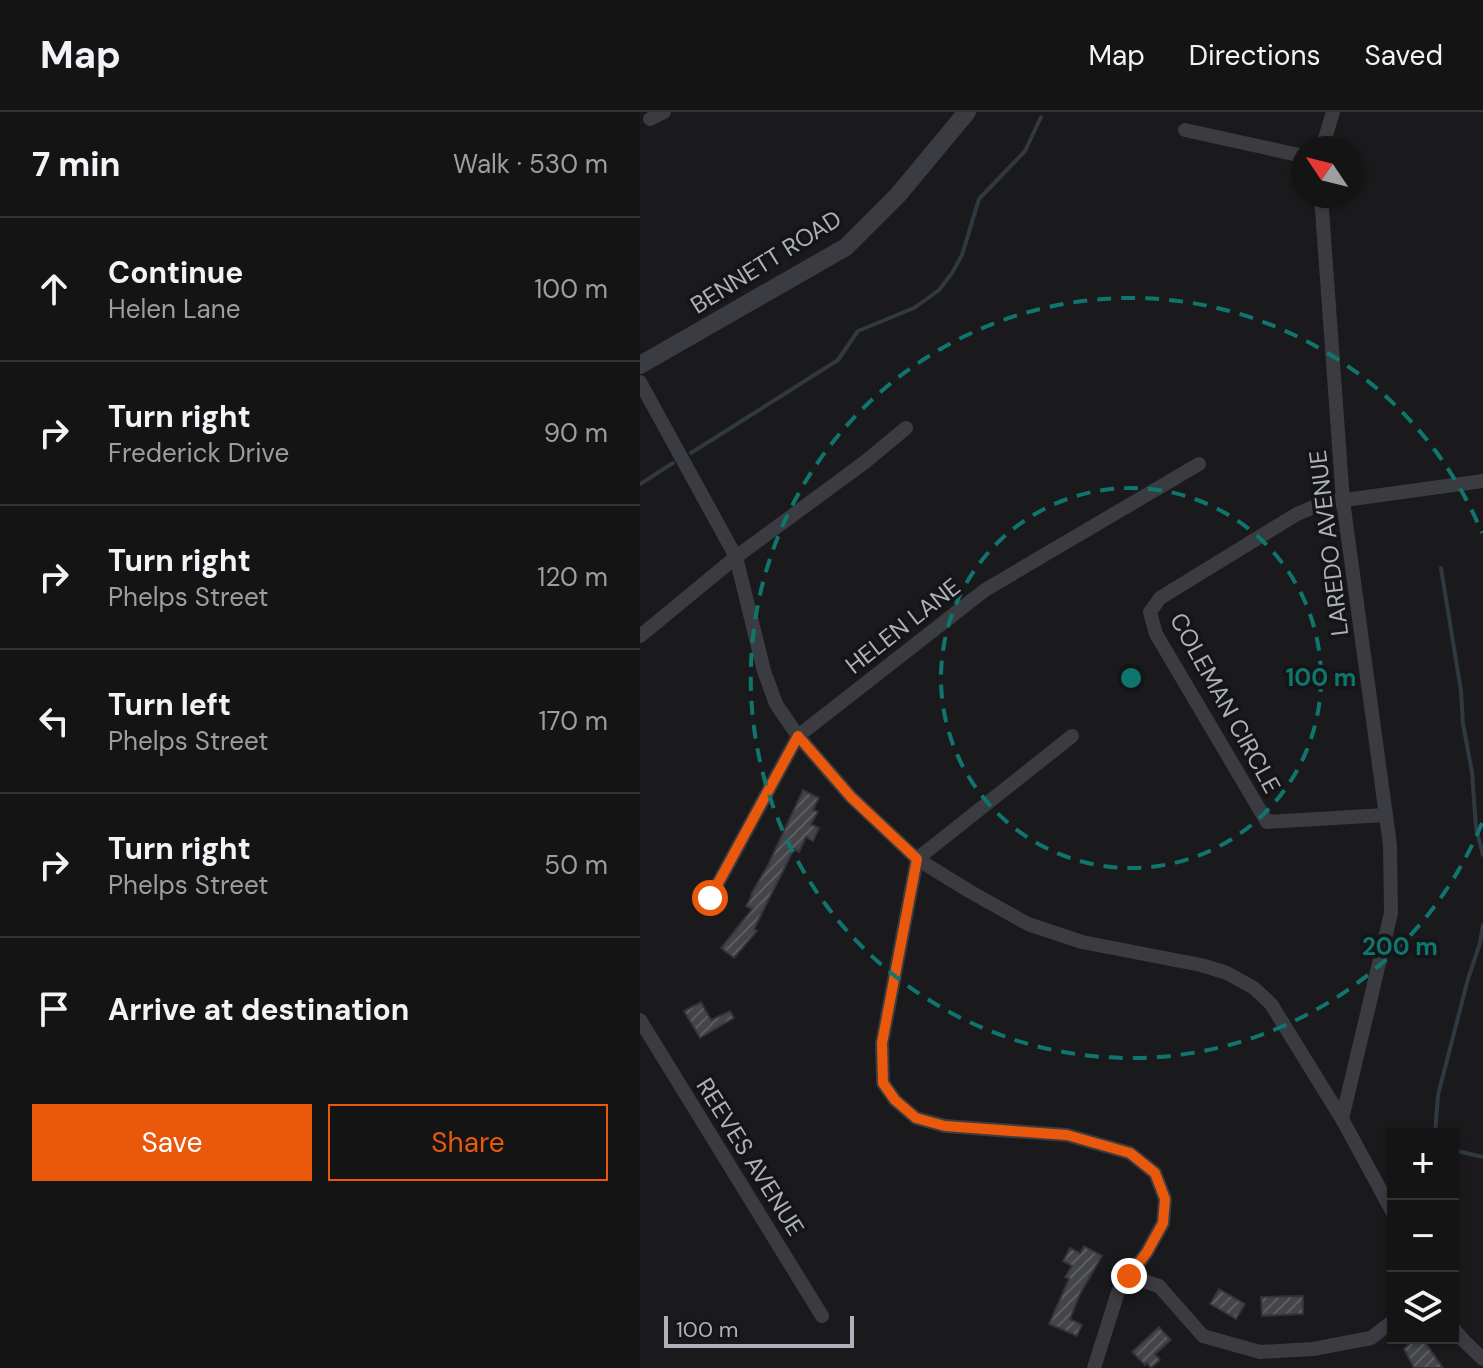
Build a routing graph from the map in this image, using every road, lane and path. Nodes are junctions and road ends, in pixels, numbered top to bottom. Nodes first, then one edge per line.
1 (664, 112) edge
2 (967, 112) edge
3 (1333, 112) edge
4 (650, 119) dead end
5 (1185, 130) dead end
6 (1326, 136) edge
7 (1291, 153) edge
8 (1322, 208) edge
9 (640, 365) edge
10 (640, 382) edge
11 (906, 428) dead end
12 (1199, 464) dead end
13 (1483, 481) edge
14 (1343, 501) junction
15 (736, 557) junction
16 (640, 636) edge
17 (798, 736) junction
18 (1072, 736) dead end
19 (1386, 815) junction
20 (917, 859) junction
21 (710, 898) dead end
22 (640, 1020) edge
23 (1342, 1119) junction
24 (1387, 1202) edge
25 (1129, 1276) junction
26 (822, 1316) dead end
27 (1387, 1326) edge
28 (1459, 1335) edge
29 (1483, 1359) edge
30 (1094, 1368) edge

1 - 4 street
2 - 9 street, BENNETT ROAD
3 - 6 street
5 - 7 street
8 - 14 street, LAREDO AVENUE
10 - 15 street
11 - 15 street
12 - 17 street, HELEN LANE
13 - 14 street, COLEMAN CIRCLE
14 - 19 street, LAREDO AVENUE
14 - 19 street, COLEMAN CIRCLE
15 - 16 street
15 - 17 street
17 - 20 street
17 - 21 street, HELEN LANE
18 - 20 street
19 - 23 street, LAREDO AVENUE
20 - 23 street
20 - 25 street
22 - 26 street, REEVES AVENUE
23 - 24 street
25 - 27 street
25 - 30 street
28 - 29 street

